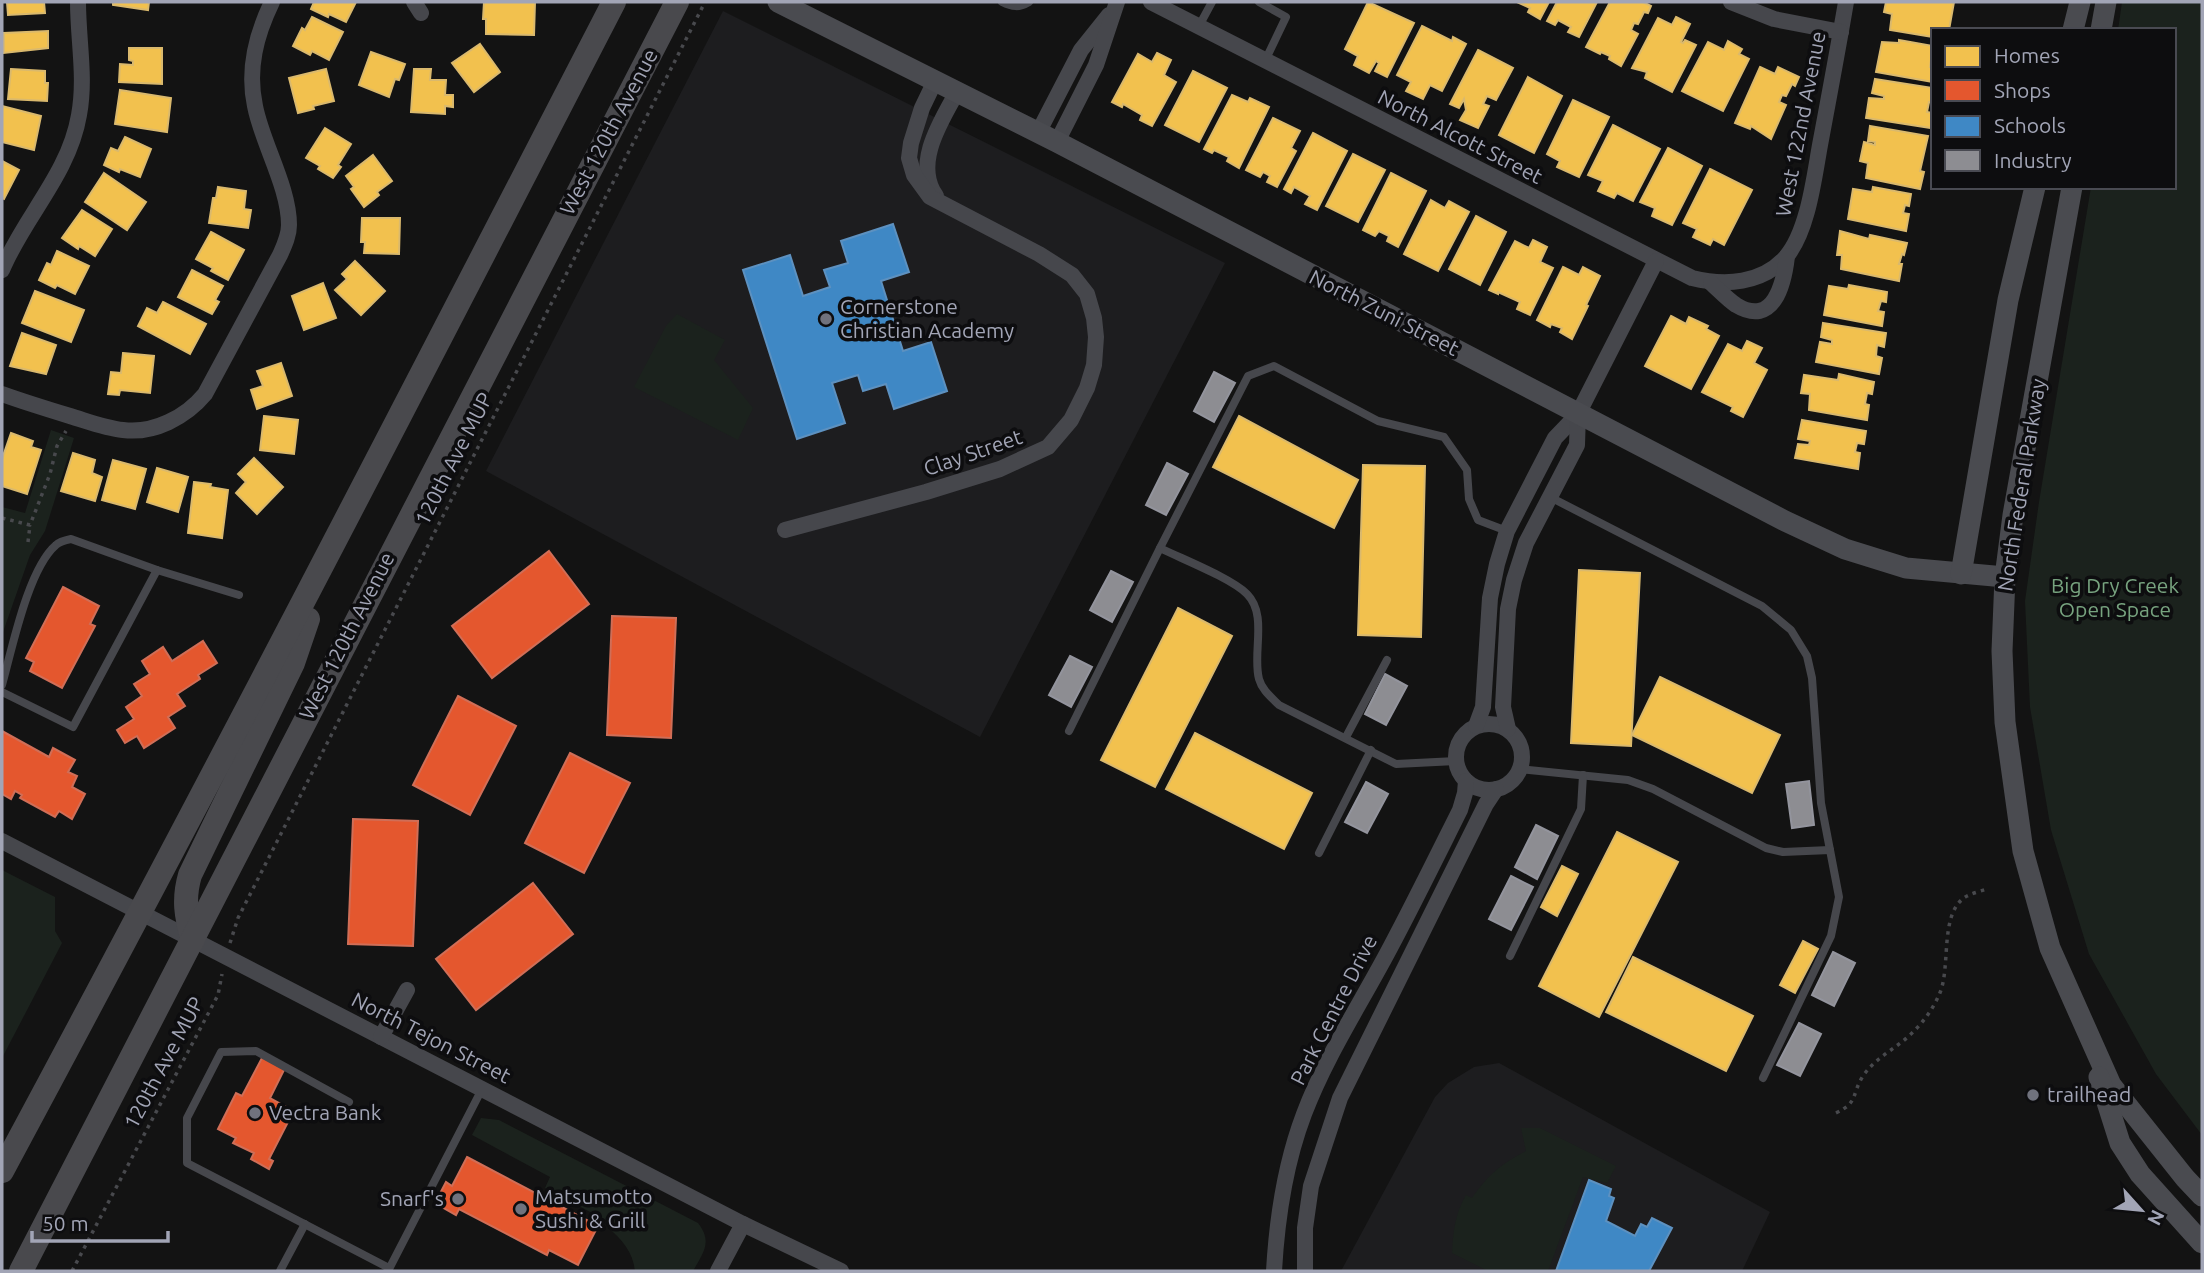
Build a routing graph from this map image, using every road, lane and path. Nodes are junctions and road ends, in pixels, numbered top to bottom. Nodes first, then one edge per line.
1 (78, 2) edge
2 (272, 2) edge
3 (614, 2) edge
4 (677, 2) edge
5 (705, 2) edge
6 (778, 2) edge
7 (1002, 2) edge
8 (1029, 2) edge
9 (1151, 2) edge
10 (1212, 2) edge
11 (1259, 2) edge
12 (1731, 2) edge
13 (1846, 2) edge
14 (2080, 2) edge
15 (1116, 5) edge
16 (1199, 26) junction
17 (2074, 28) edge
18 (1841, 32) junction
19 (1265, 61) junction
20 (935, 81) junction
21 (957, 92) junction
22 (1038, 132) junction
23 (1057, 142) junction
24 (2035, 189) edge
25 (2072, 189) edge
26 (942, 204) junction
27 (1787, 256) junction
28 (1656, 261) junction
29 (2, 270) edge
30 (1757, 277) joint
31 (1711, 283) junction
32 (2, 394) edge
33 (1578, 414) junction
34 (75, 417) junction
35 (1550, 497) junction
36 (2, 518) edge
37 (30, 525) junction
38 (785, 530) dead end
39 (1507, 531) junction
40 (29, 542) dead end
41 (332, 548) junction
42 (1160, 548) junction
43 (157, 570) junction
44 (1961, 574) junction
45 (2006, 577) junction
46 (239, 595) dead end
47 (1387, 660) dead end
48 (2, 685) edge
49 (2, 692) edge
50 (1476, 726) junction
51 (1508, 729) junction
52 (1069, 731) dead end
53 (1346, 737) junction
54 (1371, 750) junction
55 (1456, 761) junction
56 (1520, 769) junction
57 (1583, 775) junction
58 (1466, 780) junction
59 (1496, 789) junction
60 (2, 841) edge
61 (1830, 850) junction
62 (1319, 853) dead end
63 (1987, 889) dead end
64 (141, 912) junction
65 (193, 940) junction
66 (225, 955) junction
67 (1510, 956) dead end
68 (407, 990) dead end
69 (2080, 1018) junction
70 (381, 1037) junction
71 (1763, 1078) dead end
72 (482, 1089) junction
73 (349, 1102) dead end
74 (1836, 1113) dead end
75 (2, 1171) edge
76 (2202, 1196) edge
77 (305, 1224) junction
78 (743, 1224) junction
79 (2202, 1243) edge
80 (388, 1270) edge
81 (21, 1271) edge
82 (72, 1271) edge
83 (281, 1271) edge
84 (718, 1271) edge
85 (841, 1271) edge
86 (1274, 1271) edge
87 (1304, 1271) edge

1 - 29 street
2 - 34 street
3 - 41 main road
4 - 65 main road, West 120th Avenue
5 - 66 path, 120th Ave MUP
6 - 20 main road, North Zuni Street
7 - 8 lane
9 - 16 street, North Alcott Street
10 - 16 lane
11 - 19 lane
12 - 18 street
13 - 18 street, West 122nd Avenue
14 - 17 main road
15 - 22 street
15 - 23 street
16 - 19 street, North Alcott Street
18 - 27 street, West 122nd Avenue
19 - 28 street, North Alcott Street
20 - 21 main road, North Zuni Street
20 - 26 street, Clay Street
21 - 22 main road, North Zuni Street
21 - 26 street
22 - 23 main road, North Zuni Street
23 - 33 main road, North Zuni Street
24 - 44 main road
25 - 45 main road, North Federal Parkway
26 - 38 street, Clay Street
27 - 30 street, West 122nd Avenue
27 - 31 street
28 - 31 street, North Alcott Street
28 - 33 street
30 - 31 street, North Alcott Street
32 - 34 street
33 - 35 street
33 - 39 street
33 - 44 main road, North Zuni Street
34 - 37 path
35 - 51 street
35 - 61 lane
36 - 37 path
37 - 40 path
39 - 42 lane
39 - 50 street
41 - 64 main road
41 - 65 main road
42 - 52 lane
42 - 53 lane
43 - 46 lane
43 - 48 lane
43 - 49 lane
44 - 45 main road, North Zuni Street
45 - 69 main road, North Federal Parkway
47 - 53 lane
50 - 51 street
50 - 55 street
51 - 56 street
53 - 54 lane
54 - 55 lane
54 - 62 lane
55 - 58 street
56 - 57 lane
56 - 59 street
57 - 61 lane
57 - 67 lane
58 - 59 street
58 - 86 street, Park Centre Drive
59 - 87 street, Park Centre Drive
60 - 64 street, North Tejon Street
61 - 71 lane
63 - 74 path
64 - 65 street, North Tejon Street
64 - 75 main road
65 - 66 street, North Tejon Street
65 - 81 main road, West 120th Avenue
66 - 70 street, North Tejon Street
66 - 82 path, 120th Ave MUP
68 - 70 street
69 - 76 main road, North Federal Parkway
69 - 79 main road
70 - 72 street, North Tejon Street
72 - 78 street, North Tejon Street
72 - 80 lane
73 - 77 lane
77 - 80 lane
77 - 83 lane
78 - 84 street
78 - 85 street, North Tejon Street

